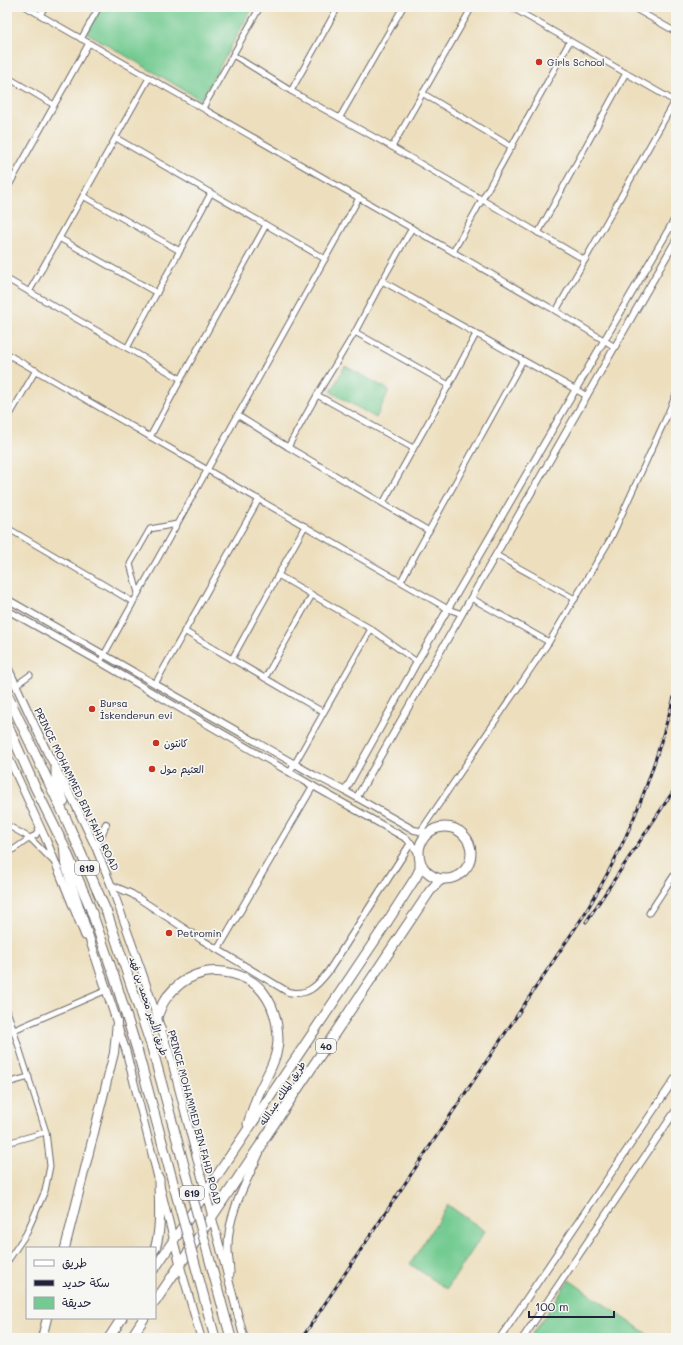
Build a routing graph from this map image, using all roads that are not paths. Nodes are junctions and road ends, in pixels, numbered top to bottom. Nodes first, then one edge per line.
1 (26, 7) edge
2 (45, 7) edge
3 (99, 7) edge
4 (260, 7) edge
5 (338, 7) edge
6 (403, 7) edge
7 (472, 7) edge
8 (510, 7) edge
9 (632, 7) edge
10 (40, 15) junction
11 (676, 32) edge
12 (81, 39) junction
13 (570, 41) junction
14 (89, 43) junction
15 (233, 55) junction
16 (626, 73) junction
17 (7, 77) edge
18 (149, 78) junction
19 (291, 91) junction
20 (422, 93) junction
21 (676, 102) edge
22 (54, 105) junction
23 (203, 108) junction
24 (340, 117) junction
25 (116, 138) junction
26 (392, 147) junction
27 (512, 147) junction
28 (7, 189) edge
29 (211, 193) junction
30 (83, 196) junction
31 (359, 198) junction
32 (482, 200) junction
33 (676, 218) edge
34 (266, 224) junction
35 (412, 228) junction
36 (538, 232) junction
37 (59, 238) junction
38 (676, 240) edge
39 (180, 251) junction
40 (453, 252) junction
41 (324, 259) junction
42 (585, 260) junction
43 (7, 279) edge
44 (382, 281) junction
45 (29, 292) junction
46 (157, 293) junction
47 (556, 310) junction
48 (355, 332) junction
49 (476, 334) junction
50 (605, 341) junction
51 (615, 347) junction
52 (127, 348) junction
53 (7, 354) edge
54 (523, 360) junction
55 (36, 370) junction
56 (181, 379) junction
57 (449, 385) junction
58 (576, 390) junction
59 (676, 394) edge
60 (317, 395) junction
61 (587, 396) junction
62 (237, 415) junction
63 (7, 420) edge
64 (150, 436) junction
65 (288, 447) junction
66 (413, 448) junction
67 (207, 469) junction
68 (258, 499) junction
69 (383, 503) junction
70 (177, 524) junction
71 (7, 525) edge
72 (305, 526) junction
73 (429, 531) junction
74 (496, 556) junction
75 (278, 575) junction
76 (401, 582) junction
77 (138, 594) junction
78 (312, 595) junction
79 (472, 598) junction
80 (7, 599) edge
81 (575, 599) junction
82 (133, 602) junction
83 (448, 609) junction
84 (7, 610) edge
85 (462, 614) junction
86 (370, 629) junction
87 (184, 631) junction
88 (549, 642) junction
89 (104, 655) junction
90 (232, 659) junction
91 (100, 662) junction
92 (417, 662) junction
93 (7, 666) edge
94 (30, 675) dead end
95 (265, 678) junction
96 (155, 684) junction
97 (16, 685) junction
98 (7, 694) edge
99 (323, 712) junction
100 (7, 724) edge
101 (7, 754) edge
102 (295, 764) junction
103 (56, 769) junction
104 (290, 772) junction
105 (313, 786) junction
106 (345, 791) junction
107 (357, 797) junction
108 (67, 821) junction
109 (106, 824) dead end
110 (7, 825) edge
111 (40, 826) junction
112 (431, 831) junction
113 (420, 832) junction
114 (30, 838) junction
115 (411, 843) junction
116 (64, 846) junction
117 (96, 848) junction
118 (418, 852) junction
119 (7, 854) edge
120 (420, 862) junction
121 (56, 864) junction
122 (676, 872) edge
123 (443, 879) junction
124 (111, 885) junction
125 (648, 913) dead end
126 (218, 950) junction
127 (107, 990) junction
128 (7, 1010) edge
129 (157, 1017) junction
130 (117, 1022) junction
131 (14, 1030) junction
132 (7, 1031) edge
133 (29, 1077) junction
134 (676, 1077) edge
135 (7, 1082) edge
136 (676, 1110) edge
137 (46, 1132) junction
138 (268, 1132) junction
139 (244, 1135) junction
140 (7, 1143) edge
141 (159, 1179) junction
142 (206, 1194) junction
143 (212, 1217) junction
144 (174, 1241) junction
145 (65, 1247) edge
146 (155, 1247) edge
147 (7, 1262) edge
148 (180, 1265) junction
149 (156, 1267) edge
150 (231, 1288) junction
151 (156, 1301) edge
152 (47, 1319) edge
153 (121, 1319) edge
154 (143, 1319) edge
155 (42, 1338) edge
156 (109, 1338) edge
157 (131, 1338) edge
158 (201, 1338) edge
159 (215, 1338) edge
160 (231, 1338) edge
161 (244, 1338) edge
162 (500, 1338) edge
163 (523, 1338) edge

1 - 10 street
2 - 10 street
3 - 12 street
4 - 15 street
5 - 19 street
6 - 24 street
7 - 20 street
8 - 13 street
9 - 11 street
10 - 12 street
12 - 14 street
13 - 16 street
13 - 27 street
14 - 18 street
14 - 22 street
15 - 19 street
15 - 23 street
16 - 21 street
16 - 36 street
17 - 22 street
18 - 23 street
18 - 25 street
19 - 24 street
20 - 26 street
20 - 27 street
21 - 42 street
22 - 28 street
23 - 31 street
24 - 26 street
25 - 29 street
25 - 30 street
26 - 32 street
27 - 32 street
29 - 34 street
29 - 39 street
30 - 37 street
30 - 39 street
31 - 35 street
31 - 41 street
32 - 36 street
32 - 40 street
33 - 50 street
34 - 41 street
34 - 56 street
35 - 40 street
35 - 44 street
36 - 42 street
37 - 45 street
37 - 46 street
38 - 51 street
39 - 46 street
40 - 47 street
41 - 62 street
42 - 47 street
43 - 45 street
44 - 48 street
44 - 49 street
45 - 52 street
46 - 52 street
47 - 50 street
48 - 57 street
48 - 60 street
49 - 54 street
49 - 57 street
50 - 51 street
50 - 58 street
51 - 61 street
52 - 56 street
53 - 55 street
54 - 58 street
54 - 73 street
55 - 63 street
55 - 64 street
56 - 64 street
57 - 66 street
58 - 61 street
58 - 83 street
59 - 81 street
60 - 65 street
60 - 66 street
61 - 74 street
62 - 65 street
62 - 67 street
64 - 67 street
65 - 69 street
66 - 69 street
67 - 68 street
67 - 70 street
68 - 72 street
68 - 87 street
69 - 73 street
70 - 77 street
70 - 77 street
71 - 82 street
72 - 75 street
72 - 76 street
73 - 76 street
74 - 79 street
74 - 81 street
75 - 78 street
75 - 90 street
76 - 83 street
77 - 82 street
78 - 86 street
78 - 95 street
79 - 85 street
79 - 88 street
80 - 89 street
81 - 88 street
82 - 89 street
83 - 85 street
83 - 92 street
84 - 91 street
85 - 107 street
86 - 92 street
86 - 99 street
87 - 90 street
87 - 96 street
88 - 113 street
89 - 91 street
89 - 96 street
90 - 95 street
91 - 104 street
92 - 106 street
93 - 97 main road, PRINCE MOHAMMED BIN FAHD ROAD
94 - 97 street
95 - 99 street
96 - 102 street
97 - 103 main road, PRINCE MOHAMMED BIN FAHD ROAD
98 - 108 highway, طريق الأمير محمد بن فهد / 619
99 - 102 street
100 - 116 highway, 619
101 - 111 main road
102 - 104 street
102 - 106 street
103 - 108 highway
103 - 117 main road, PRINCE MOHAMMED BIN FAHD ROAD
104 - 105 street
105 - 115 street
105 - 126 street
106 - 107 street
107 - 113 street
108 - 160 highway, طريق الأمير محمد بن فهد / 619, bridge
109 - 117 street
110 - 114 street
111 - 114 street
111 - 121 main road
112 - 113 street
112 - 118 highway
112 - 123 highway
114 - 119 street
114 - 121 street
115 - 118 street
115 - 126 street
116 - 127 main road
116 - 159 highway, 619, bridge
117 - 124 main road, PRINCE MOHAMMED BIN FAHD ROAD
118 - 120 highway
120 - 123 highway
120 - 139 highway, طريق الملك عبدالله / 40
121 - 127 main road
122 - 125 street
123 - 138 highway, طريق الملك عبدالله / 40
124 - 126 street
124 - 129 main road, PRINCE MOHAMMED BIN FAHD ROAD
127 - 130 main road
127 - 131 street
128 - 131 street
129 - 139 highway
129 - 142 main road, PRINCE MOHAMMED BIN FAHD ROAD
130 - 141 main road
130 - 145 main road
131 - 132 street
131 - 133 street
133 - 135 street
133 - 137 street
134 - 162 street
136 - 163 street
137 - 140 street
137 - 147 street
138 - 143 highway, طريق الملك عبدالله / 40
138 - 150 main road
139 - 142 highway, طريق الملك عبدالله / 40
141 - 144 main road
141 - 146 highway
142 - 143 main road, PRINCE MOHAMMED BIN FAHD ROAD
142 - 144 highway, طريق الملك عبدالله / 40
143 - 148 highway, طريق الملك عبدالله / 40
143 - 150 main road, PRINCE MOHAMMED BIN FAHD ROAD
144 - 148 main road
144 - 149 highway, طريق الملك عبدالله / 40
148 - 151 highway, طريق الملك عبدالله / 40
148 - 158 main road
150 - 161 main road, PRINCE MOHAMMED BIN FAHD ROAD
152 - 155 main road
153 - 156 highway
154 - 157 highway

